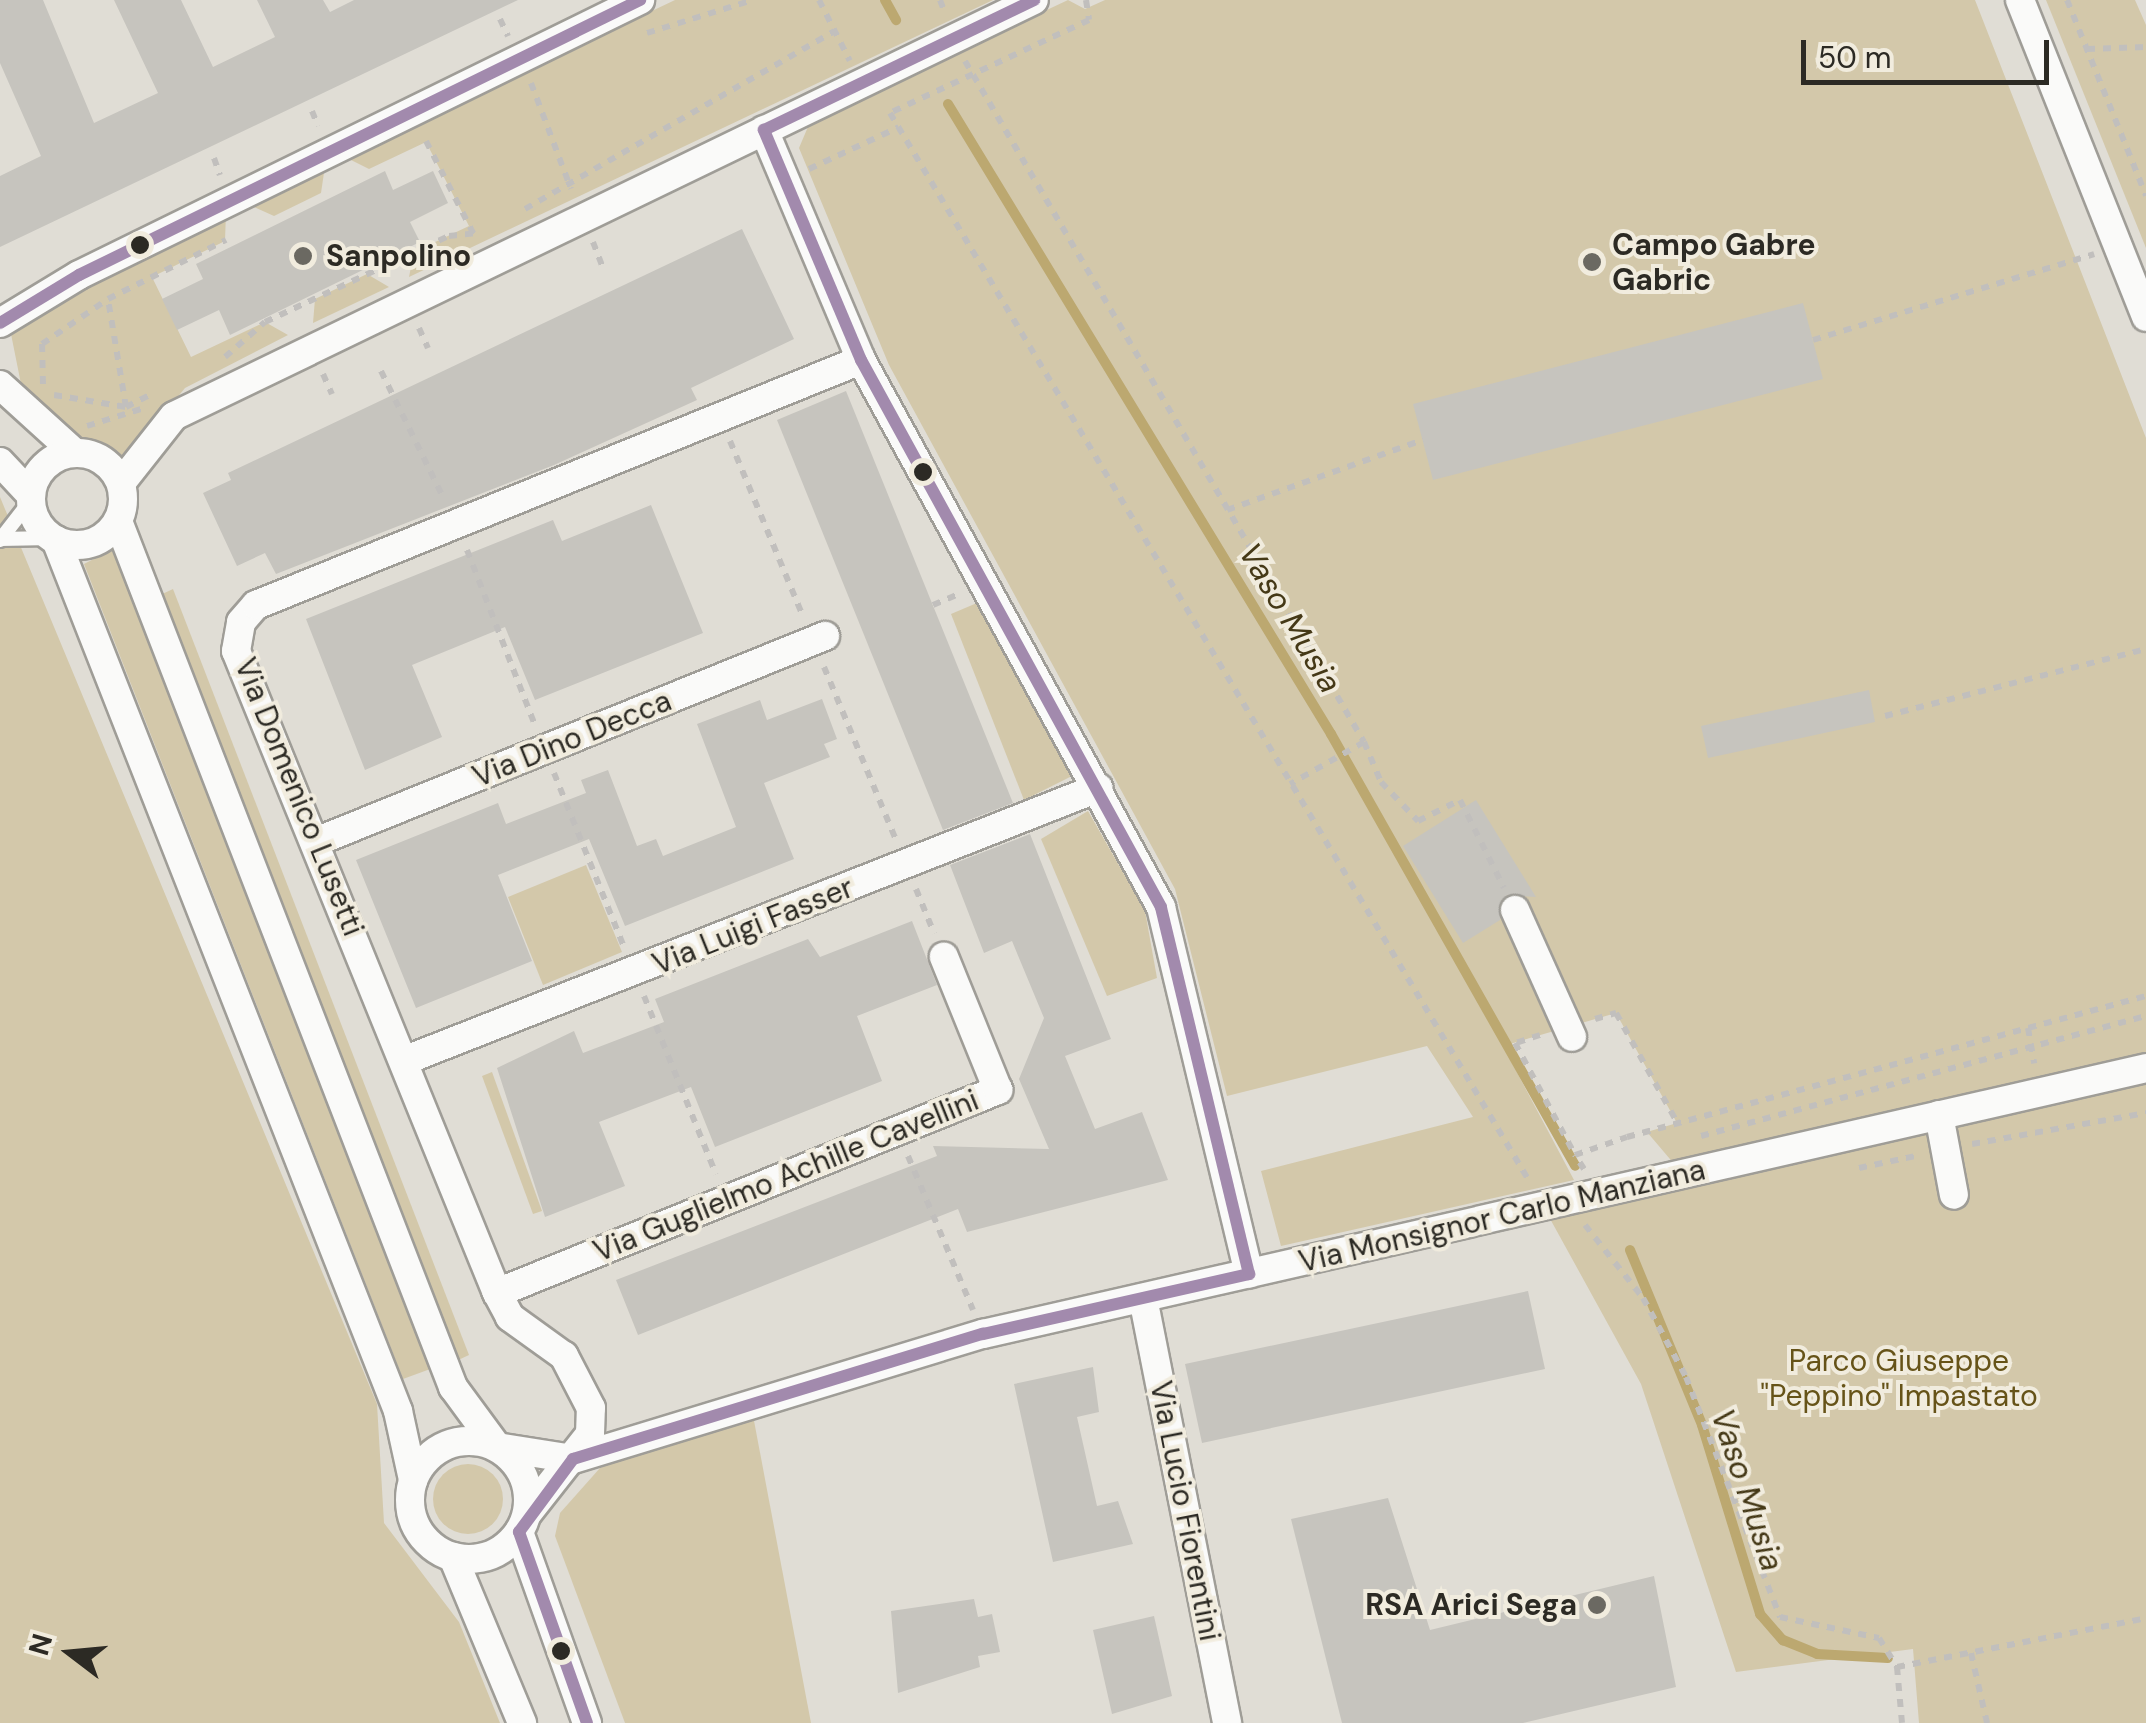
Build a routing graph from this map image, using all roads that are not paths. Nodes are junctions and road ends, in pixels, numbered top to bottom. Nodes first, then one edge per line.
1 (640, 0) edge
2 (1034, 0) edge
3 (2020, 0) edge
4 (764, 130) junction
5 (2146, 317) edge
6 (0, 323) edge
7 (861, 360) junction
8 (0, 369) edge
9 (0, 382) edge
10 (75, 453) junction
11 (0, 462) edge
12 (121, 483) junction
13 (31, 498) junction
14 (118, 520) junction
15 (53, 539) junction
16 (0, 540) edge
17 (818, 641) road end
18 (1098, 788) junction
19 (318, 840) junction
20 (1515, 910) road end
21 (944, 957) road end
22 (1570, 1032) road end
23 (406, 1060) junction
24 (2146, 1068) edge
25 (1939, 1115) junction
26 (1954, 1195) dead end
27 (1250, 1274) junction
28 (497, 1294) junction
29 (1143, 1298) junction
30 (497, 1446) junction
31 (573, 1459) junction
32 (413, 1480) junction
33 (523, 1523) junction
34 (453, 1557) junction
35 (522, 1723) edge
36 (587, 1723) edge
37 (1228, 1723) edge

1 - 6 street
2 - 4 street
3 - 5 street
4 - 7 street
4 - 12 street
7 - 18 street
7 - 19 street, Via Domenico Lusetti
8 - 9 street
9 - 10 street
10 - 12 street
10 - 13 street
11 - 13 street
12 - 14 street
13 - 15 street
13 - 16 lane
14 - 15 street
14 - 30 street
15 - 16 lane
15 - 32 street
17 - 19 street, Via Dino Decca
18 - 23 street, Via Luigi Fasser
18 - 27 street
19 - 23 street, Via Domenico Lusetti
20 - 22 street
21 - 28 street, Via Guglielmo Achille Cavellini
23 - 28 street, Via Domenico Lusetti
24 - 25 street, Via Monsignor Carlo Manziana
25 - 26 street
25 - 27 street, Via Monsignor Carlo Manziana
27 - 29 street, Via Monsignor Carlo Manziana
28 - 31 street, Via Domenico Lusetti
29 - 31 street, Via Monsignor Carlo Manziana
29 - 37 street, Via Lucio Fiorentini
30 - 31 street, Via Monsignor Carlo Manziana
30 - 32 street
30 - 33 street
31 - 33 street
32 - 34 street
33 - 34 street
33 - 36 street
34 - 35 street

